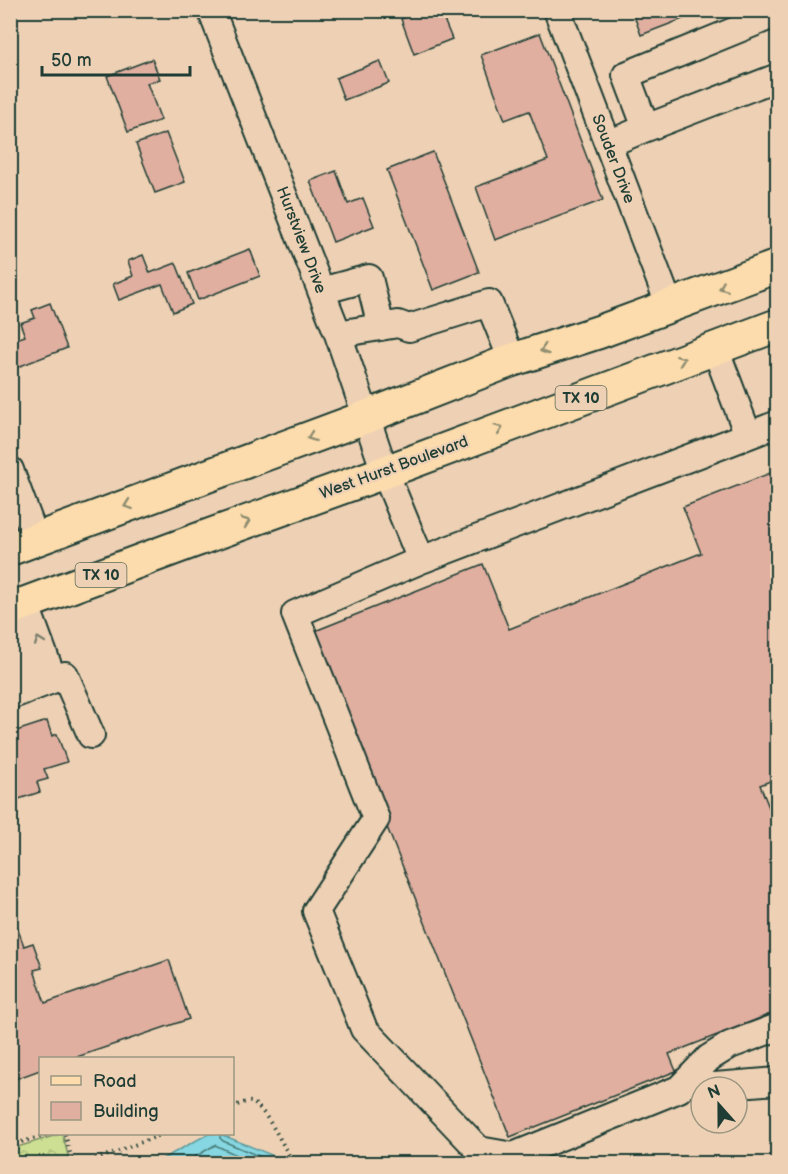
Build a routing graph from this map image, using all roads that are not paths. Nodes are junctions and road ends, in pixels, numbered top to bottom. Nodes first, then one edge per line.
1 (211, 10) edge
2 (557, 10) edge
3 (777, 13) edge
4 (626, 75) junction
5 (777, 76) edge
6 (588, 91) junction
7 (646, 128) junction
8 (608, 144) junction
9 (777, 266) edge
10 (321, 291) junction
11 (670, 307) junction
12 (777, 325) edge
13 (381, 327) junction
14 (338, 334) junction
15 (715, 348) junction
16 (512, 360) junction
17 (366, 417) junction
18 (777, 424) edge
19 (748, 435) junction
20 (10, 470) edge
21 (385, 472) junction
22 (23, 544) edge
23 (421, 560) junction
24 (18, 606) edge
25 (10, 633) edge
26 (32, 688) edge
27 (91, 735) dead end
28 (777, 1027) edge
29 (700, 1075) edge
30 (777, 1081) edge
31 (749, 1083) edge
32 (689, 1090) edge

1 - 10 street, Hurstview Drive
2 - 6 street, Souder Drive
3 - 4 street
4 - 6 street
4 - 7 street
5 - 7 street
6 - 8 street, Souder Drive
7 - 8 street
8 - 11 street, Souder Drive
9 -> 11 main road
10 - 13 street
10 - 14 street, Hurstview Drive
11 -> 16 main road
12 - 15 main road, West Hurst Boulevard / TX 10
13 - 14 street
13 - 16 street
14 - 17 street, Hurstview Drive
15 - 19 street
21 -> 15 main road, West Hurst Boulevard / TX 10
16 - 17 main road
17 - 21 street, Hurstview Drive
17 -> 22 main road
18 - 19 street
19 - 23 street
20 - 22 street
21 - 23 street, Hurstview Drive
24 -> 21 main road, West Hurst Boulevard / TX 10
23 - 32 street
26 -> 24 street
25 - 26 street
26 - 27 street
28 - 29 street
30 - 31 street

